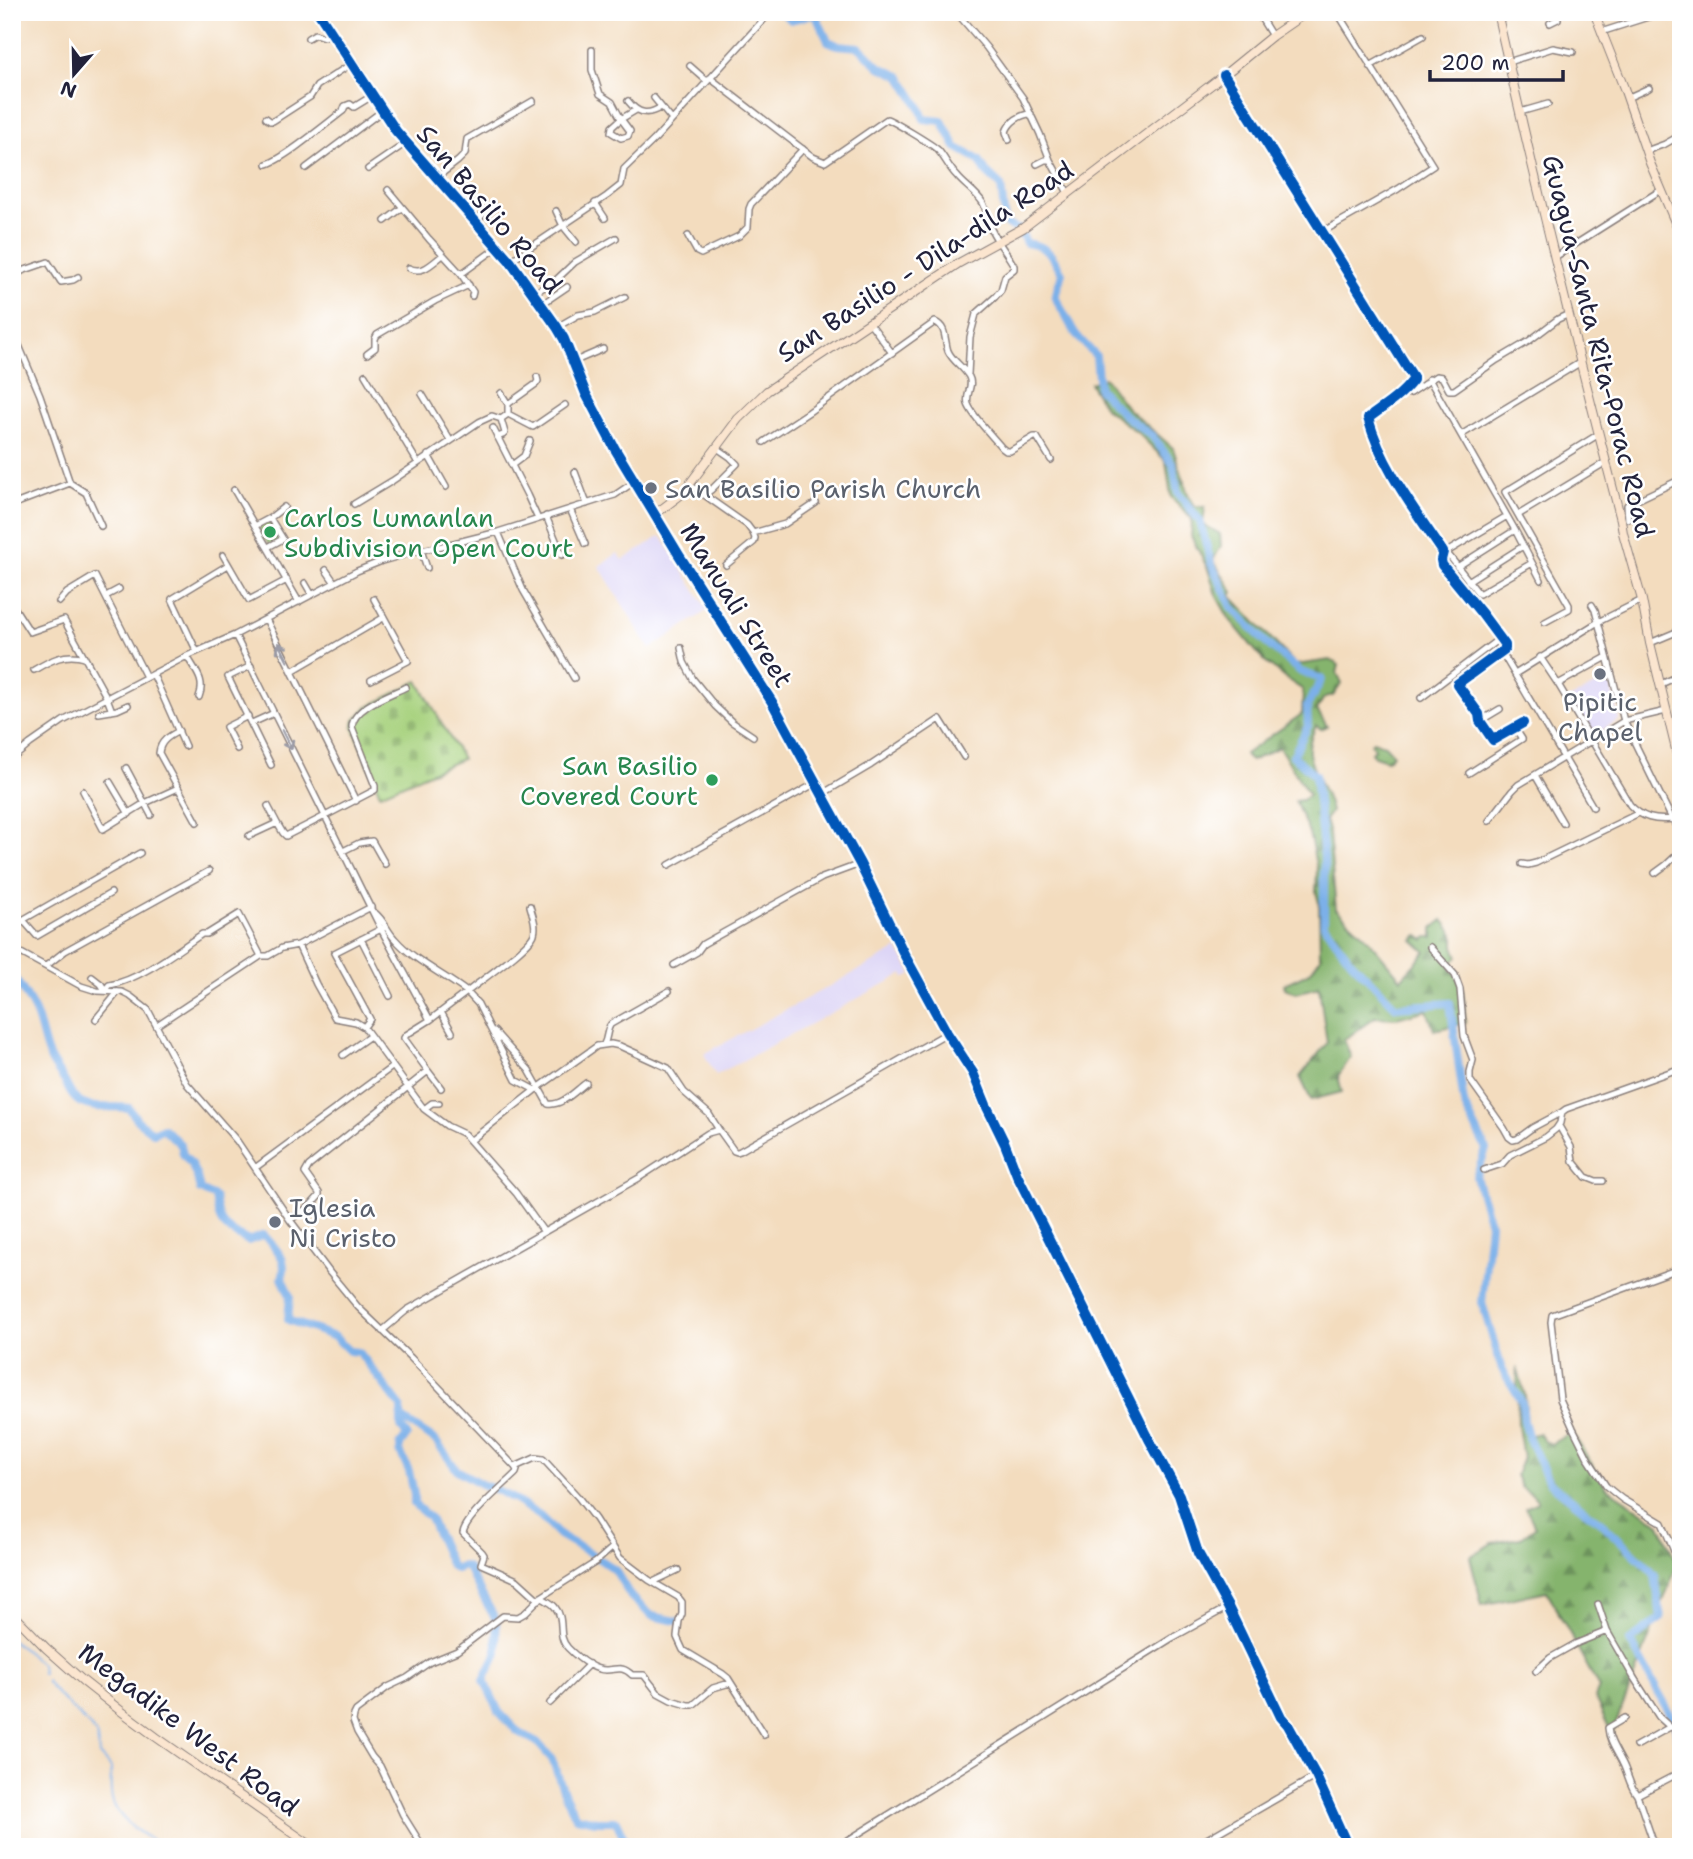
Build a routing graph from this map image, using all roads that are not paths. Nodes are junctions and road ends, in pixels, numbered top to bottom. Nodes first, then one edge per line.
1 (318, 12) edge
2 (956, 12) edge
3 (1307, 12) edge
4 (1337, 12) edge
5 (1497, 12) edge
6 (1557, 12) edge
7 (1668, 12) edge
8 (1259, 15) dead end
9 (766, 17) dead end
10 (1599, 17) edge
11 (1550, 23) dead end
12 (1601, 32) junction
13 (331, 33) junction
14 (1272, 36) junction
15 (1423, 36) dead end
16 (308, 38) dead end
17 (592, 50) dead end
18 (1573, 52) dead end
19 (1508, 62) junction
20 (351, 64) junction
21 (690, 66) dead end
22 (1370, 66) junction
23 (1224, 75) junction
24 (708, 79) junction
25 (1649, 88) dead end
26 (372, 96) junction
27 (654, 98) dead end
28 (1627, 98) junction
29 (533, 101) dead end
30 (628, 101) dead end
31 (1548, 104) dead end
32 (661, 107) junction
33 (636, 110) junction
34 (382, 111) junction
35 (1520, 112) junction
36 (1031, 114) junction
37 (265, 118) dead end
38 (672, 120) junction
39 (1681, 135) edge
40 (1009, 140) dead end
41 (406, 143) junction
42 (803, 149) junction
43 (1646, 151) junction
44 (1050, 160) junction
45 (267, 164) dead end
46 (1037, 164) dead end
47 (306, 168) dead end
48 (368, 169) dead end
49 (436, 178) junction
50 (388, 190) dead end
51 (1661, 190) junction
52 (1068, 193) junction
53 (596, 203) junction
54 (493, 205) dead end
55 (402, 208) junction
56 (556, 211) dead end
57 (605, 218) dead end
58 (385, 221) dead end
59 (475, 222) junction
60 (563, 226) junction
61 (1322, 232) junction
62 (688, 236) dead end
63 (1681, 236) edge
64 (616, 238) dead end
65 (1001, 240) junction
66 (576, 242) dead end
67 (498, 247) junction
68 (443, 255) junction
69 (1555, 257) junction
70 (510, 261) junction
71 (409, 268) dead end
72 (461, 274) junction
73 (78, 277) dead end
74 (12, 279) edge
75 (470, 285) junction
76 (567, 287) dead end
77 (534, 293) junction
78 (472, 296) dead end
79 (625, 297) dead end
80 (542, 304) junction
81 (1569, 314) junction
82 (870, 323) junction
83 (557, 327) junction
84 (12, 329) edge
85 (603, 349) dead end
86 (892, 353) junction
87 (367, 354) dead end
88 (573, 362) junction
89 (1581, 362) junction
90 (365, 374) dead end
91 (968, 374) junction
92 (537, 377) dead end
93 (1429, 379) junction
94 (1410, 384) junction
95 (1417, 389) junction
96 (501, 393) dead end
97 (422, 394) dead end
98 (1399, 395) junction
99 (508, 404) junction
100 (565, 405) dead end
101 (508, 414) junction
102 (501, 419) junction
103 (493, 428) dead end
104 (1599, 434) junction
105 (1461, 435) junction
106 (497, 437) junction
107 (450, 440) junction
108 (530, 442) dead end
109 (764, 442) dead end
110 (717, 448) junction
111 (428, 456) junction
112 (1051, 460) dead end
113 (1606, 462) junction
114 (418, 463) junction
115 (512, 466) junction
116 (575, 471) dead end
117 (1681, 478) edge
118 (634, 481) junction
119 (69, 483) junction
120 (690, 485) junction
121 (446, 487) dead end
122 (234, 489) dead end
123 (704, 495) junction
124 (816, 503) dead end
125 (354, 504) dead end
126 (587, 504) junction
127 (12, 505) edge
128 (285, 507) dead end
129 (570, 509) junction
130 (654, 515) junction
131 (1518, 515) junction
132 (547, 516) junction
133 (1507, 516) junction
134 (270, 518) junction
135 (538, 519) junction
136 (1628, 519) dead end
137 (101, 526) dead end
138 (255, 526) junction
139 (1515, 530) junction
140 (498, 532) junction
141 (753, 533) junction
142 (585, 544) dead end
143 (1524, 545) junction
144 (268, 547) junction
145 (421, 550) junction
146 (223, 555) dead end
147 (562, 555) dead end
148 (1532, 562) junction
149 (228, 565) junction
150 (726, 565) dead end
151 (1457, 567) junction
152 (427, 568) dead end
153 (327, 570) dead end
154 (287, 580) junction
155 (1541, 580) dead end
156 (1468, 581) junction
157 (304, 583) dead end
158 (335, 583) junction
159 (119, 589) dead end
160 (312, 595) junction
161 (106, 596) junction
162 (374, 599) dead end
163 (1642, 600) junction
164 (59, 602) dead end
165 (299, 602) junction
166 (12, 604) edge
167 (1592, 605) dead end
168 (383, 618) junction
169 (266, 619) junction
170 (1545, 622) dead end
171 (1598, 622) junction
172 (1681, 630) edge
173 (235, 635) junction
174 (1500, 638) junction
175 (1650, 643) junction
176 (681, 648) dead end
177 (1502, 651) junction
178 (197, 652) junction
179 (1540, 657) junction
180 (1607, 657) junction
181 (85, 658) junction
182 (188, 658) junction
183 (251, 666) junction
184 (34, 670) dead end
185 (292, 671) junction
186 (1515, 674) junction
187 (1681, 675) edge
188 (146, 677) junction
189 (154, 677) junction
190 (574, 678) dead end
191 (371, 680) dead end
192 (1558, 684) junction
193 (1661, 684) junction
194 (406, 687) dead end
195 (199, 697) dead end
196 (1421, 698) dead end
197 (108, 700) junction
198 (128, 705) dead end
199 (1500, 709) dead end
200 (112, 711) junction
201 (1666, 711) junction
202 (99, 713) dead end
203 (274, 713) junction
204 (248, 716) junction
205 (1480, 721) junction
206 (1624, 721) junction
207 (252, 723) junction
208 (1523, 723) dead end
209 (1515, 728) junction
210 (179, 731) junction
211 (753, 736) dead end
212 (1591, 740) junction
213 (185, 746) dead end
214 (237, 749) dead end
215 (964, 757) dead end
216 (1563, 757) junction
217 (12, 759) edge
218 (271, 765) dead end
219 (126, 768) dead end
220 (1681, 771) edge
221 (1469, 774) dead end
222 (1535, 775) junction
223 (110, 782) dead end
224 (816, 783) junction
225 (177, 788) junction
226 (83, 791) dead end
227 (822, 794) junction
228 (356, 801) junction
229 (145, 803) junction
230 (268, 806) dead end
231 (1593, 807) dead end
232 (1639, 813) junction
233 (129, 814) junction
234 (151, 815) dead end
235 (325, 816) junction
236 (1672, 819) junction
237 (1489, 821) dead end
238 (197, 822) dead end
239 (1563, 822) dead end
240 (277, 823) junction
241 (1681, 831) edge
242 (248, 836) dead end
243 (343, 851) junction
244 (1681, 851) edge
245 (140, 853) dead end
246 (860, 863) junction
247 (385, 864) dead end
248 (1522, 864) dead end
249 (669, 865) dead end
250 (209, 871) dead end
251 (1655, 873) dead end
252 (111, 893) dead end
253 (530, 906) dead end
254 (372, 909) junction
255 (23, 920) junction
256 (12, 926) edge
257 (384, 928) junction
258 (361, 939) junction
259 (298, 945) junction
260 (1430, 947) dead end
261 (12, 948) edge
262 (59, 955) junction
263 (261, 956) junction
264 (674, 965) dead end
265 (46, 966) junction
266 (57, 972) junction
267 (92, 977) dead end
268 (105, 990) junction
269 (669, 991) dead end
270 (118, 992) junction
271 (467, 992) junction
272 (390, 996) dead end
273 (441, 1012) junction
274 (96, 1019) dead end
275 (430, 1020) junction
276 (489, 1024) junction
277 (158, 1025) junction
278 (364, 1027) junction
279 (452, 1032) dead end
280 (947, 1034) junction
281 (370, 1036) junction
282 (604, 1044) junction
283 (343, 1055) dead end
284 (392, 1067) junction
285 (1681, 1069) edge
286 (428, 1071) junction
287 (586, 1083) dead end
288 (407, 1088) junction
289 (441, 1088) dead end
290 (536, 1089) junction
291 (439, 1103) dead end
292 (424, 1109) junction
293 (1562, 1112) junction
294 (1559, 1126) junction
295 (719, 1130) junction
296 (470, 1141) junction
297 (255, 1168) junction
298 (1484, 1170) dead end
299 (1603, 1181) dead end
300 (290, 1220) junction
301 (544, 1232) junction
302 (1681, 1268) edge
303 (382, 1331) junction
304 (515, 1467) junction
305 (613, 1548) junction
306 (1681, 1567) edge
307 (678, 1570) dead end
308 (653, 1582) junction
309 (540, 1599) junction
310 (1598, 1604) dead end
311 (1227, 1607) junction
312 (12, 1613) edge
313 (1607, 1631) junction
314 (589, 1664) junction
315 (1536, 1671) dead end
316 (730, 1683) junction
317 (550, 1703) dead end
318 (1625, 1717) dead end
319 (1675, 1730) edge
320 (764, 1735) dead end
321 (1636, 1746) dead end
322 (1681, 1756) edge
323 (1680, 1773) edge
324 (1316, 1776) junction
325 (1637, 1795) junction
326 (313, 1847) edge
327 (423, 1847) edge
328 (837, 1847) edge
329 (1193, 1847) edge
330 (1348, 1847) edge
331 (1655, 1847) edge

1 - 13 street, San Basilio Road
2 - 36 street
3 - 14 street, San Basilio - Dila-dila Road
4 - 22 street
5 - 19 street, Guagua-Santa Rita-Porac Road
6 - 11 street
7 - 12 street
8 - 14 street
9 - 24 street
10 - 12 street
12 - 28 street
13 - 16 street
13 - 20 street, San Basilio Road
14 - 23 street, San Basilio - Dila-dila Road
15 - 22 street
17 - 33 street
18 - 19 street
19 - 35 street, Guagua-Santa Rita-Porac Road
20 - 26 street, San Basilio Road
20 - 37 street
21 - 24 street
22 - 61 street
23 - 52 street, San Basilio - Dila-dila Road
23 - 61 street
24 - 38 street
24 - 42 street
25 - 28 street
26 - 34 street, San Basilio Road
26 - 45 street
27 - 32 street
28 - 43 street
29 - 49 street
30 - 33 street
31 - 35 street
32 - 33 street
32 - 38 street
34 - 41 street, San Basilio Road
34 - 47 street
35 - 69 street, Guagua-Santa Rita-Porac Road
36 - 40 street
36 - 44 street
38 - 53 street
39 - 43 street
41 - 48 street
41 - 49 street, San Basilio Road
42 - 62 street
42 - 65 street
43 - 51 street
44 - 46 street
44 - 52 street
49 - 59 street, San Basilio Road
50 - 55 street
51 - 63 street
51 - 69 street
52 - 65 street, San Basilio - Dila-dila Road
53 - 57 street
53 - 60 street
54 - 59 street
55 - 58 street
55 - 68 street
56 - 60 street
59 - 67 street, San Basilio Road
60 - 66 street
60 - 70 street
61 - 94 street
64 - 77 street
65 - 82 street, San Basilio - Dila-dila Road
65 - 91 street
67 - 70 street, San Basilio Road
67 - 72 street
68 - 71 street
68 - 72 street
69 - 81 street, Guagua-Santa Rita-Porac Road
70 - 77 street, San Basilio Road
72 - 75 street
73 - 74 street
75 - 78 street
75 - 87 street
76 - 80 street
77 - 80 street, San Basilio Road
79 - 83 street
80 - 83 street, San Basilio Road
81 - 89 street, Guagua-Santa Rita-Porac Road
81 - 93 street
82 - 86 street
82 - 110 street, San Basilio - Dila-dila Road
83 - 88 street, San Basilio Road
84 - 119 street
85 - 88 street
86 - 91 street
86 - 109 street
88 - 118 street, San Basilio Road
89 - 104 street, Guagua-Santa Rita-Porac Road
89 - 105 street
90 - 114 street
91 - 112 street
92 - 99 street
93 - 95 street
93 - 105 street
94 - 95 street
94 - 98 street
95 - 98 street
96 - 99 street
97 - 107 street
98 - 174 street
99 - 101 street
100 - 101 street
101 - 102 street
102 - 106 street
102 - 107 street
103 - 106 street
104 - 113 street, Guagua-Santa Rita-Porac Road
104 - 131 street
105 - 133 street
106 - 115 street
107 - 111 street
108 - 115 street
110 - 120 street, San Basilio - Dila-dila Road
110 - 123 street
111 - 114 street
111 - 121 street
113 - 131 street
113 - 163 street, Guagua-Santa Rita-Porac Road
114 - 125 street
115 - 135 street
116 - 126 street
117 - 136 street
118 - 126 street
118 - 130 street, San Basilio Road
119 - 127 street
119 - 137 street
120 - 123 street
120 - 130 street, San Basilio - Dila-dila Road
122 - 138 street
123 - 141 street
124 - 141 street
126 - 129 street
128 - 134 street
129 - 132 street
129 - 142 street
130 - 224 street, Manuali Street
131 - 170 street
132 - 135 street
132 - 147 street
133 - 139 street
133 - 151 street
134 - 138 street
134 - 144 street
135 - 140 street
138 - 144 street
139 - 143 street
139 - 151 street
140 - 145 street
140 - 190 street
141 - 150 street
143 - 148 street
143 - 156 street
144 - 154 street
145 - 152 street
145 - 158 street
146 - 149 street
148 - 155 street
148 - 156 street
149 - 154 street
149 - 178 street
151 - 156 street
153 - 158 street
154 - 165 street
157 - 160 street
158 - 160 street
159 - 161 street
160 - 165 street
161 - 164 street
161 - 188 street
162 - 168 street
163 - 171 street
163 - 175 street, Guagua-Santa Rita-Porac Road
165 - 169 street
166 - 181 street
167 - 171 street
168 - 185 street
168 - 191 street
169 - 173 street
185 -> 169 street
171 - 179 street
171 - 180 street
172 - 175 street
173 - 178 street
173 - 183 street
174 - 177 street
174 - 196 street
175 - 193 street, Guagua-Santa Rita-Porac Road
176 - 211 street
177 - 186 street
177 - 205 street
178 - 182 street
179 - 186 street
179 - 192 street
180 - 192 street
180 - 206 street
181 - 184 street
181 - 197 street
182 - 189 street
182 - 195 street
183 - 203 street
183 - 204 street
185 - 228 street
186 - 216 street
187 - 193 street
188 - 189 street
188 - 197 street
189 - 210 street
192 - 212 street
193 - 201 street, Guagua-Santa Rita-Porac Road
194 - 228 street
197 - 200 street
197 - 217 street
198 - 200 street
199 - 205 street
200 - 202 street
201 - 206 street
201 - 220 street, Guagua-Santa Rita-Porac Road
203 - 207 street
203 -> 235 street
204 - 207 street
204 - 214 street
205 - 209 street
206 - 212 street
206 - 236 street
207 - 218 street
208 - 209 street
209 - 221 street
210 - 213 street
210 - 225 street
212 - 216 street
212 - 232 street
215 - 227 street
216 - 222 street
216 - 231 street
219 - 229 street
222 - 237 street
222 - 239 street
223 - 233 street
224 - 227 street, Manuali Street
224 - 249 street
225 - 229 street
225 - 238 street
226 - 233 street
227 - 246 street, Manuali Street
228 - 235 street
229 - 233 street
229 - 234 street
230 - 240 street
232 - 236 street
232 - 248 street
235 - 240 street
235 - 243 street
236 - 241 street
240 - 242 street
243 - 247 street
243 - 254 street
244 - 251 street
245 - 255 street
246 - 264 street
246 - 280 street, Manuali Street
250 - 262 street
252 - 255 street
253 - 271 street
254 - 257 street
254 - 259 street
255 - 256 street
257 - 258 street
257 - 271 street
257 - 275 street
258 - 272 street
258 - 278 street
259 - 263 street
259 - 278 street
260 - 293 street
261 - 265 street
262 - 265 street
262 - 266 street
263 - 268 street
263 - 277 street
265 - 266 street
266 - 268 street
267 - 268 street
268 - 270 street
269 - 282 street
270 - 274 street
270 - 277 street
271 - 273 street
271 - 276 street
273 - 275 street
273 - 279 street
275 - 286 street
276 - 290 street
276 - 290 street
277 - 297 street
278 - 281 street
280 - 295 street
280 - 311 street, Manuali Street
281 - 283 street
281 - 284 street
282 - 290 street
282 - 295 street
284 - 288 street
284 - 297 street
285 - 293 street
286 - 288 street
286 - 289 street
287 - 290 street
288 - 292 street
288 - 300 street
290 - 296 street
291 - 292 street
292 - 296 street
293 - 294 street
294 - 298 street
294 - 299 street
295 - 301 street
296 - 301 street
297 - 300 street
300 - 303 street
301 - 303 street
302 - 306 street
303 - 304 street
304 - 305 street
304 - 309 street
305 - 308 street
305 - 309 street
307 - 308 street
308 - 316 street
309 - 314 street
309 - 327 street
310 - 313 street
311 - 324 street, Manuali Street
311 - 328 street
312 - 326 street, Megadike West Road
313 - 315 street
313 - 319 street
314 - 316 street
314 - 317 street
316 - 320 street
318 - 325 street
319 - 321 street
319 - 322 street
323 - 325 street
324 - 329 street
324 - 330 street, Manuali Street
325 - 331 street

